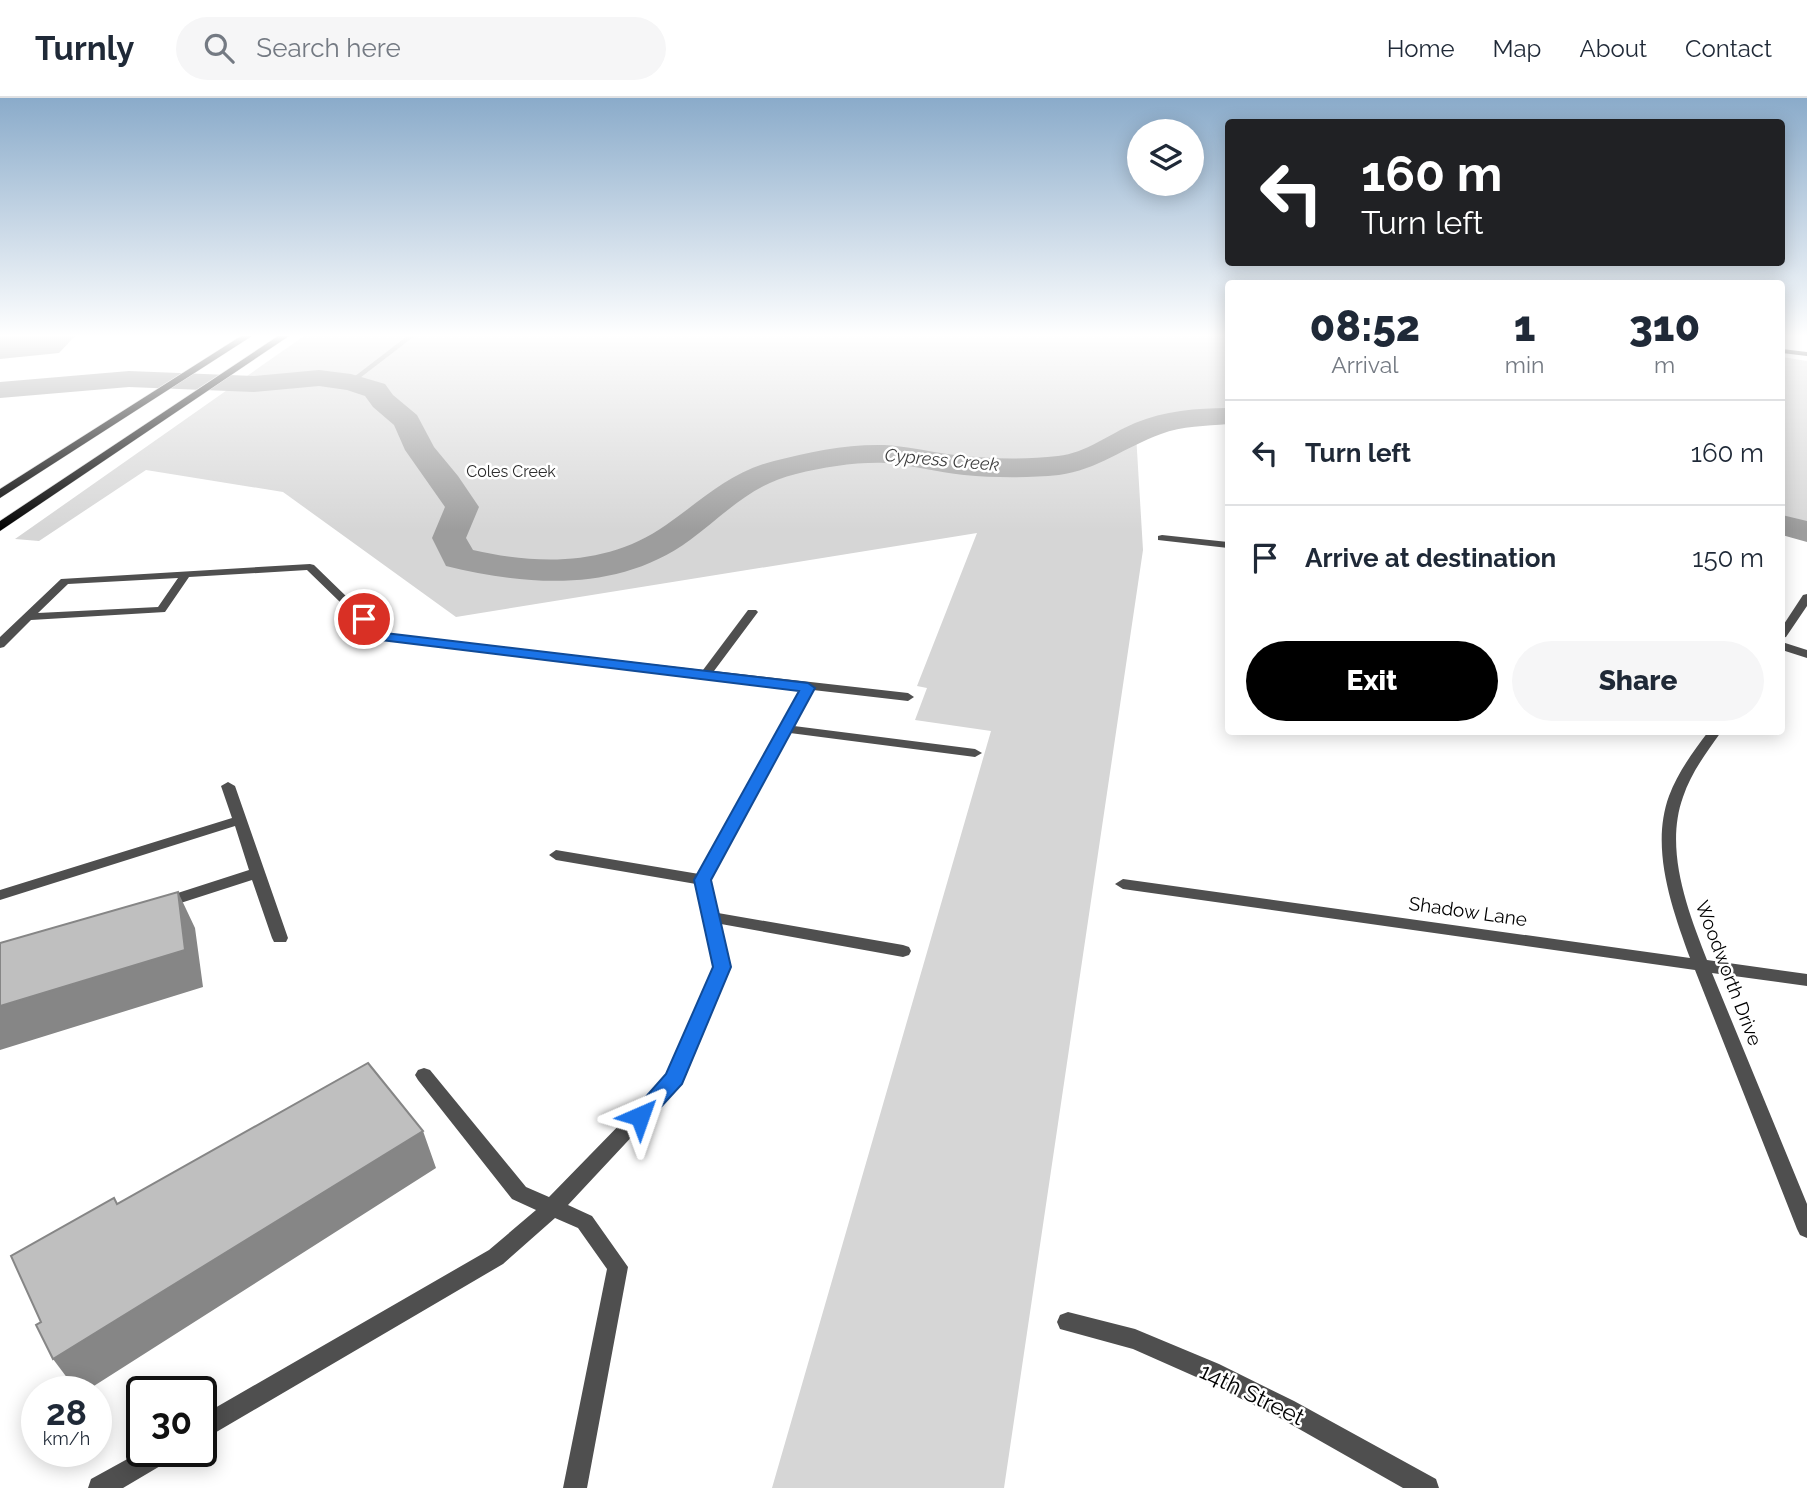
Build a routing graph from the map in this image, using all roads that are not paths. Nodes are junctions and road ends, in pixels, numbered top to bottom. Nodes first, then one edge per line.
1 (144, 401) edge
2 (186, 401) edge
3 (0, 494) edge
4 (0, 527) edge
5 (1162, 538) dead end
6 (1225, 545) edge
7 (186, 574) junction
8 (1807, 597) edge
9 (752, 612) dead end
10 (28, 617) junction
11 (1785, 630) edge
12 (0, 644) edge
13 (1785, 647) edge
14 (1807, 654) edge
15 (705, 675) junction
16 (808, 688) junction
17 (908, 698) dead end
18 (786, 729) junction
19 (1712, 735) edge
20 (975, 753) dead end
21 (228, 786) dead end
22 (239, 820) junction
23 (556, 855) dead end
24 (257, 873) junction
25 (703, 880) junction
26 (1123, 884) dead end
27 (0, 895) edge
28 (142, 910) edge
29 (712, 917) junction
30 (280, 938) dead end
31 (903, 951) dead end
32 (1702, 965) junction
33 (1807, 980) edge
34 (424, 1075) dead end
35 (552, 1208) junction
36 (1807, 1229) edge
37 (1068, 1322) dead end
38 (217, 1420) edge
39 (136, 1467) edge
40 (100, 1488) edge
41 (575, 1488) edge
42 (1427, 1488) edge

1 - 3 main road
2 - 4 main road
5 - 6 street
7 - 10 street
7 - 10 street
7 - 15 street
8 - 11 street
9 - 15 street
10 - 12 street
13 - 14 street
15 - 16 street
16 - 17 street
16 - 18 street
18 - 20 street
18 - 25 street
19 - 32 street, Woodworth Drive
21 - 22 street
22 - 24 street
22 - 27 street
23 - 25 street
24 - 28 street
24 - 30 street
25 - 29 street
26 - 32 street, Shadow Lane
29 - 31 street
29 - 35 street
32 - 33 street, Shadow Lane
32 - 36 street, Woodworth Drive
34 - 35 street
35 - 38 street
35 - 41 street
37 - 42 street, 14th Street
39 - 40 street

